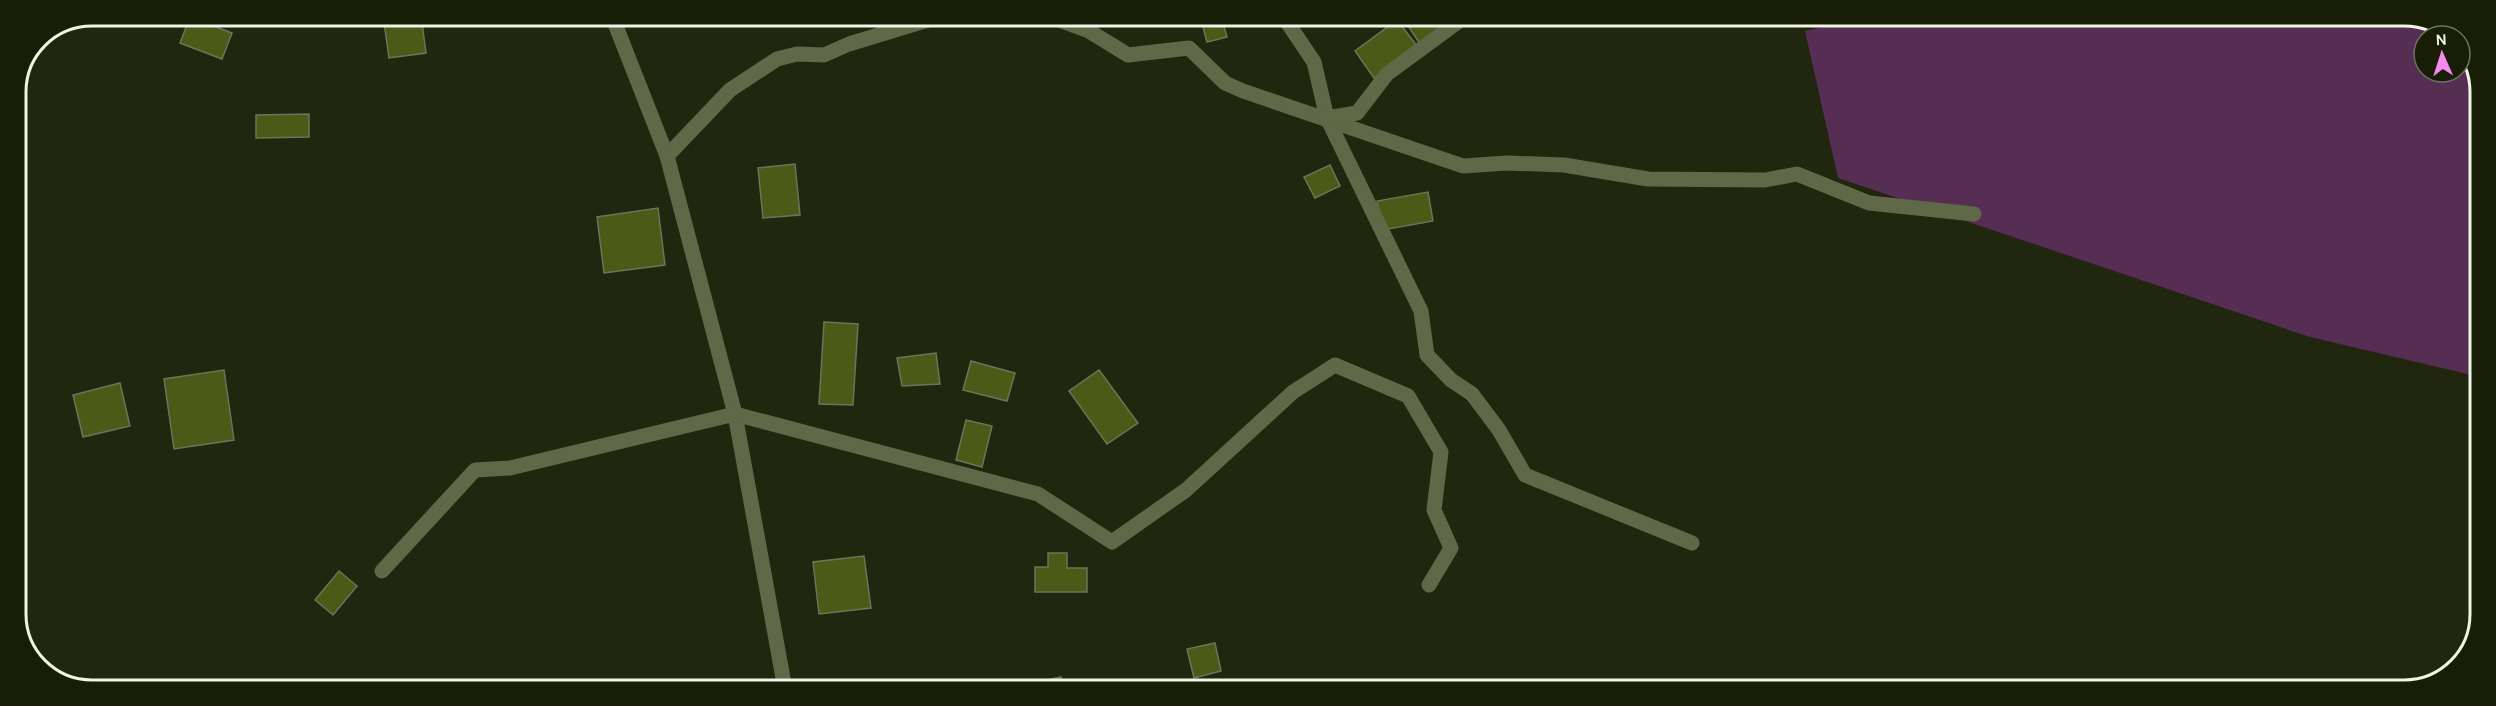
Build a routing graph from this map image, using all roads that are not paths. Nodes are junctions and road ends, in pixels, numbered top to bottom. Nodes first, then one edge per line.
1 (616, 26) edge
2 (908, 26) edge
3 (1075, 26) edge
4 (1290, 26) edge
5 (1452, 26) edge
6 (1327, 118) junction
7 (666, 156) junction
8 (1974, 214) dead end
9 (735, 414) junction
10 (1692, 543) dead end
11 (382, 571) dead end
12 (1429, 585) dead end
13 (783, 680) edge

1 - 7 street
2 - 7 street
3 - 6 street
4 - 6 street
5 - 6 street
6 - 8 street
6 - 10 street
7 - 9 street
9 - 11 street
9 - 12 street
9 - 13 street

